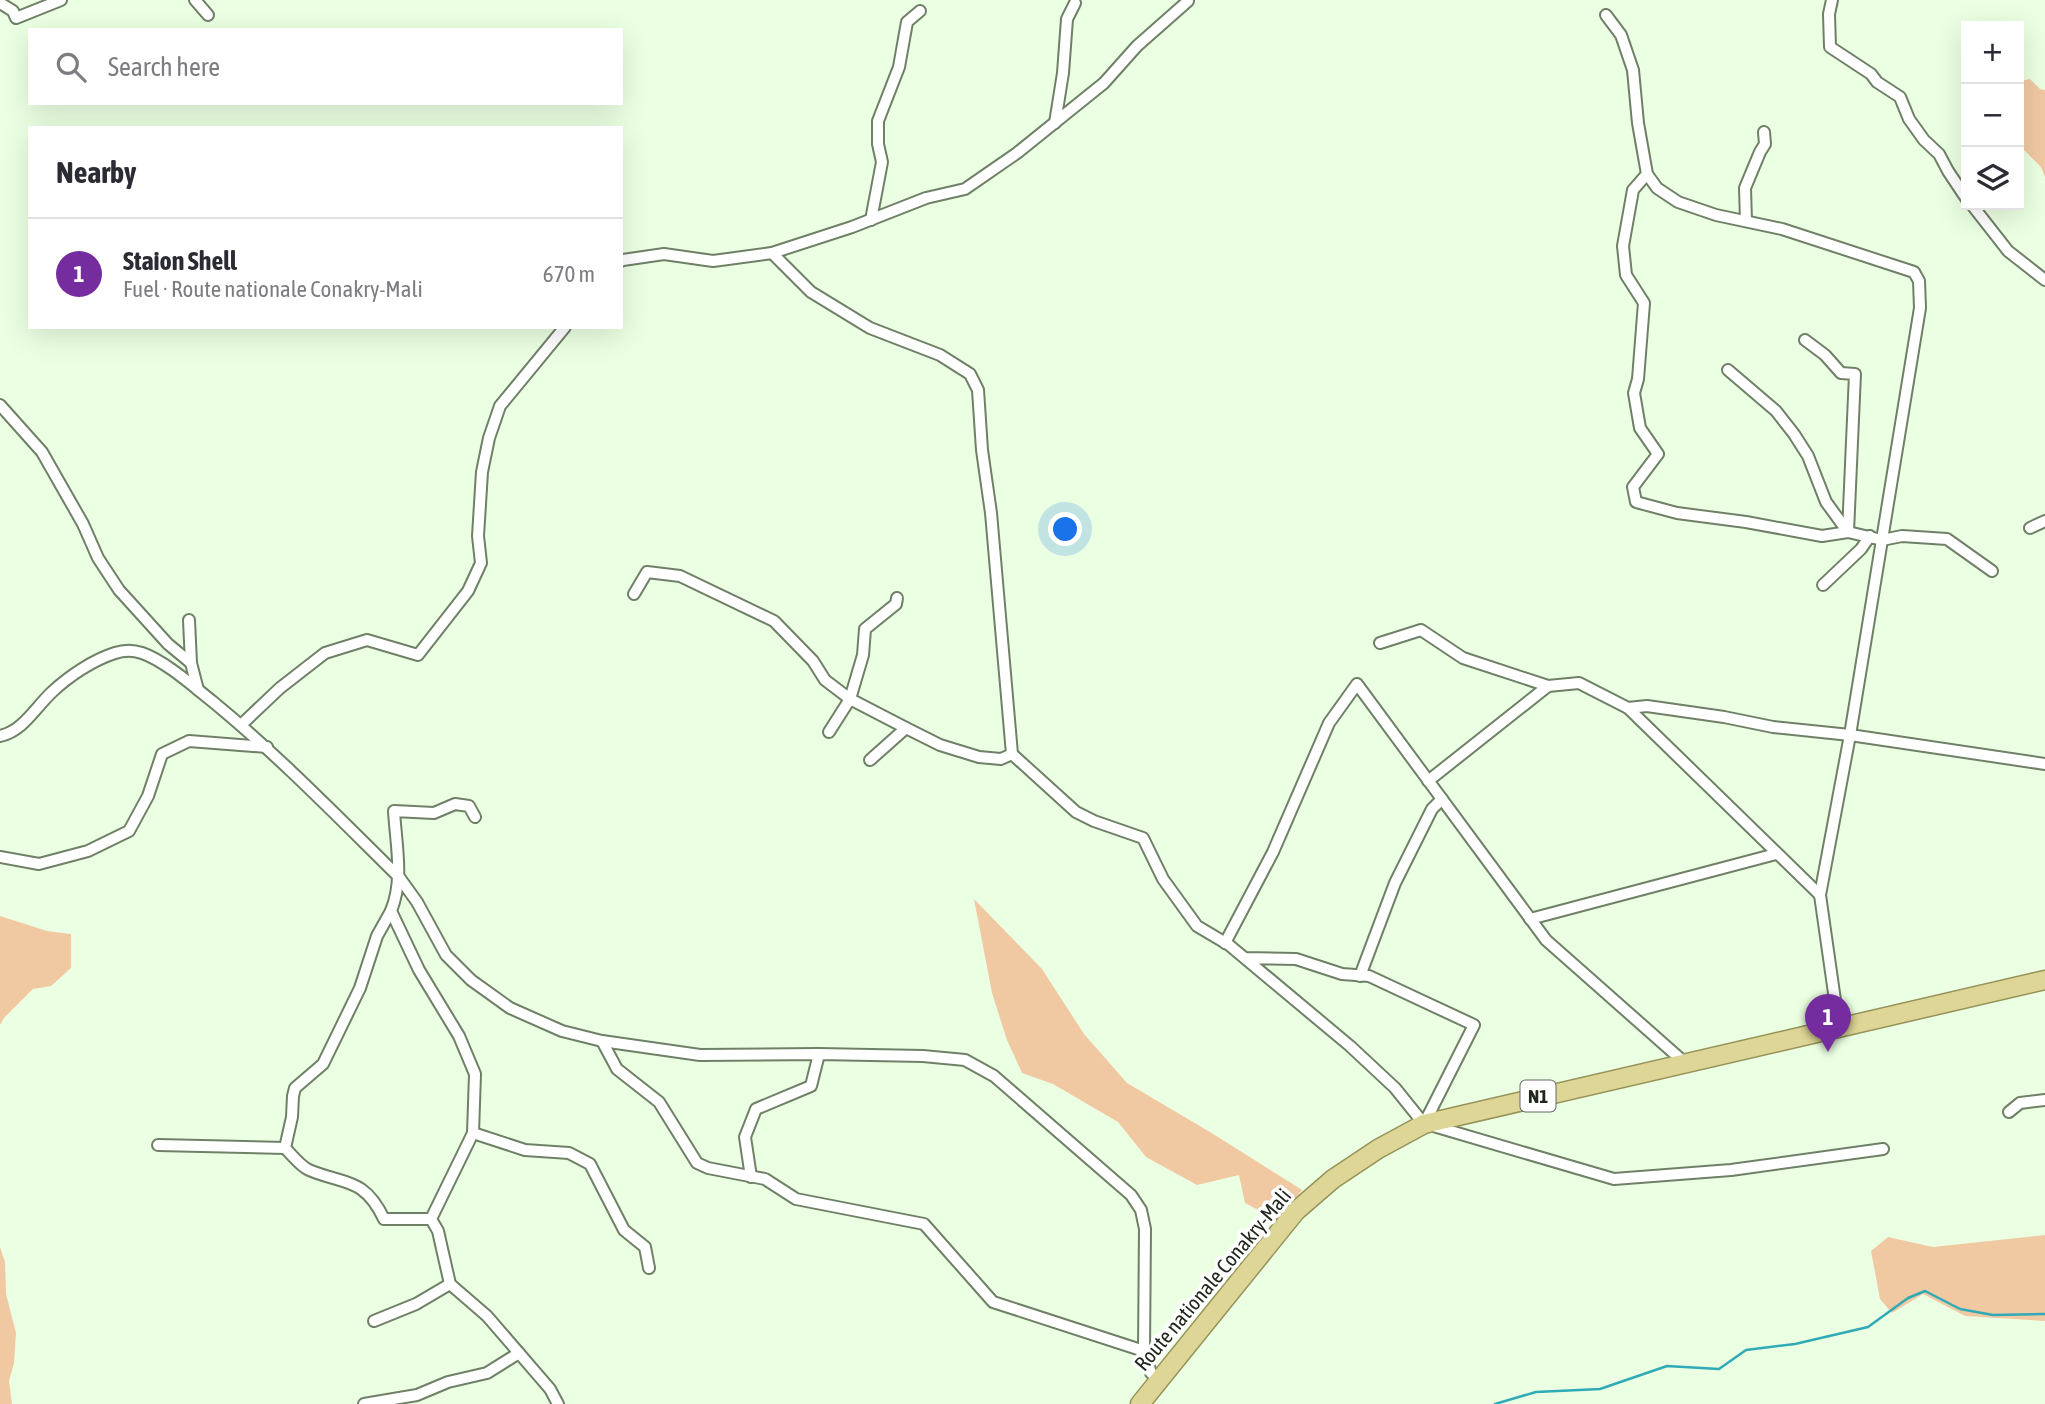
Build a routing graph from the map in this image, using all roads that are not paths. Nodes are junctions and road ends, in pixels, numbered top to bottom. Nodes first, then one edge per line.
1 (61, 0) edge
2 (195, 0) edge
3 (1832, 0) edge
4 (1188, 1) edge
5 (4, 3) edge
6 (1075, 3) dead end
7 (920, 10) dead end
8 (208, 15) dead end
9 (1606, 15) dead end
10 (1055, 122) junction
11 (1764, 132) dead end
12 (1647, 174) junction
13 (1961, 190) edge
14 (1976, 210) edge
15 (871, 220) junction
16 (1746, 221) junction
17 (772, 253) junction
18 (623, 260) edge
19 (2045, 280) edge
20 (563, 329) edge
21 (1805, 340) dead end
22 (1728, 370) dead end
23 (0, 405) edge
24 (2045, 521) edge
25 (2030, 528) dead end
26 (1848, 532) junction
27 (1870, 536) junction
28 (1882, 540) junction
29 (1992, 572) dead end
30 (1823, 585) dead end
31 (634, 594) dead end
32 (897, 598) dead end
33 (189, 620) dead end
34 (1380, 643) dead end
35 (191, 663) junction
36 (1548, 686) junction
37 (198, 690) junction
38 (850, 699) junction
39 (1628, 708) junction
40 (241, 725) junction
41 (906, 728) junction
42 (829, 732) dead end
43 (1850, 735) junction
44 (0, 736) edge
45 (267, 747) junction
46 (1012, 754) junction
47 (870, 760) dead end
48 (2045, 764) edge
49 (1428, 781) junction
50 (1442, 799) junction
51 (475, 817) dead end
52 (1776, 854) junction
53 (0, 857) edge
54 (399, 877) junction
55 (1820, 895) junction
56 (391, 911) junction
57 (1530, 919) junction
58 (1225, 943) junction
59 (1245, 958) junction
60 (1360, 976) junction
61 (2045, 980) edge
62 (1839, 1028) junction
63 (603, 1041) junction
64 (819, 1054) junction
65 (1684, 1062) junction
66 (2045, 1100) edge
67 (2009, 1112) dead end
68 (1424, 1124) junction
69 (473, 1133) junction
70 (158, 1145) dead end
71 (285, 1148) junction
72 (1883, 1149) dead end
73 (751, 1177) junction
74 (431, 1219) junction
75 (649, 1268) dead end
76 (450, 1284) junction
77 (374, 1321) dead end
78 (1144, 1351) junction
79 (519, 1353) junction
80 (1159, 1379) junction
81 (364, 1404) edge
82 (558, 1404) edge
83 (1140, 1404) edge

1 - 5 street
2 - 8 street
3 - 13 street
4 - 10 street
6 - 10 street
7 - 15 street
9 - 12 street
10 - 15 street
11 - 16 street
12 - 16 street
12 - 26 street
14 - 19 street
15 - 17 street
16 - 28 street
17 - 18 street
17 - 46 street
20 - 40 street
21 - 26 street
22 - 26 street
23 - 35 street
24 - 25 street
26 - 27 street
27 - 28 street
27 - 30 street
28 - 29 street
28 - 43 street
31 - 38 street
32 - 38 street
33 - 35 street
34 - 36 street
35 - 37 street
36 - 39 street
36 - 49 street
37 - 40 street
37 - 44 street
38 - 41 street
38 - 42 street
39 - 43 street
39 - 52 street
40 - 45 street
41 - 46 street
41 - 47 street
43 - 48 street
43 - 55 street
45 - 53 street
45 - 54 street
46 - 58 street
49 - 50 street
49 - 58 street
50 - 57 street
50 - 60 street
51 - 54 street
52 - 55 street
52 - 57 street
54 - 56 street
54 - 63 street
55 - 62 street
56 - 69 street
56 - 71 street
57 - 65 street
58 - 59 street
59 - 60 street
59 - 68 street
60 - 68 street
61 - 62 highway, Route nationale Conakry-Mali / N1
62 - 65 highway, Route nationale Conakry-Mali / N1
63 - 64 street
63 - 73 street
64 - 73 street
64 - 78 street
65 - 68 highway, Route nationale Conakry-Mali / N1
66 - 67 street
68 - 72 street
68 - 80 highway, Route nationale Conakry-Mali / N1
69 - 74 street
69 - 75 street
70 - 71 street
71 - 74 street
73 - 78 street
74 - 76 street
76 - 77 street
76 - 79 street
78 - 80 street
79 - 81 street
79 - 82 street
80 - 83 highway, Route nationale Conakry-Mali / N1

